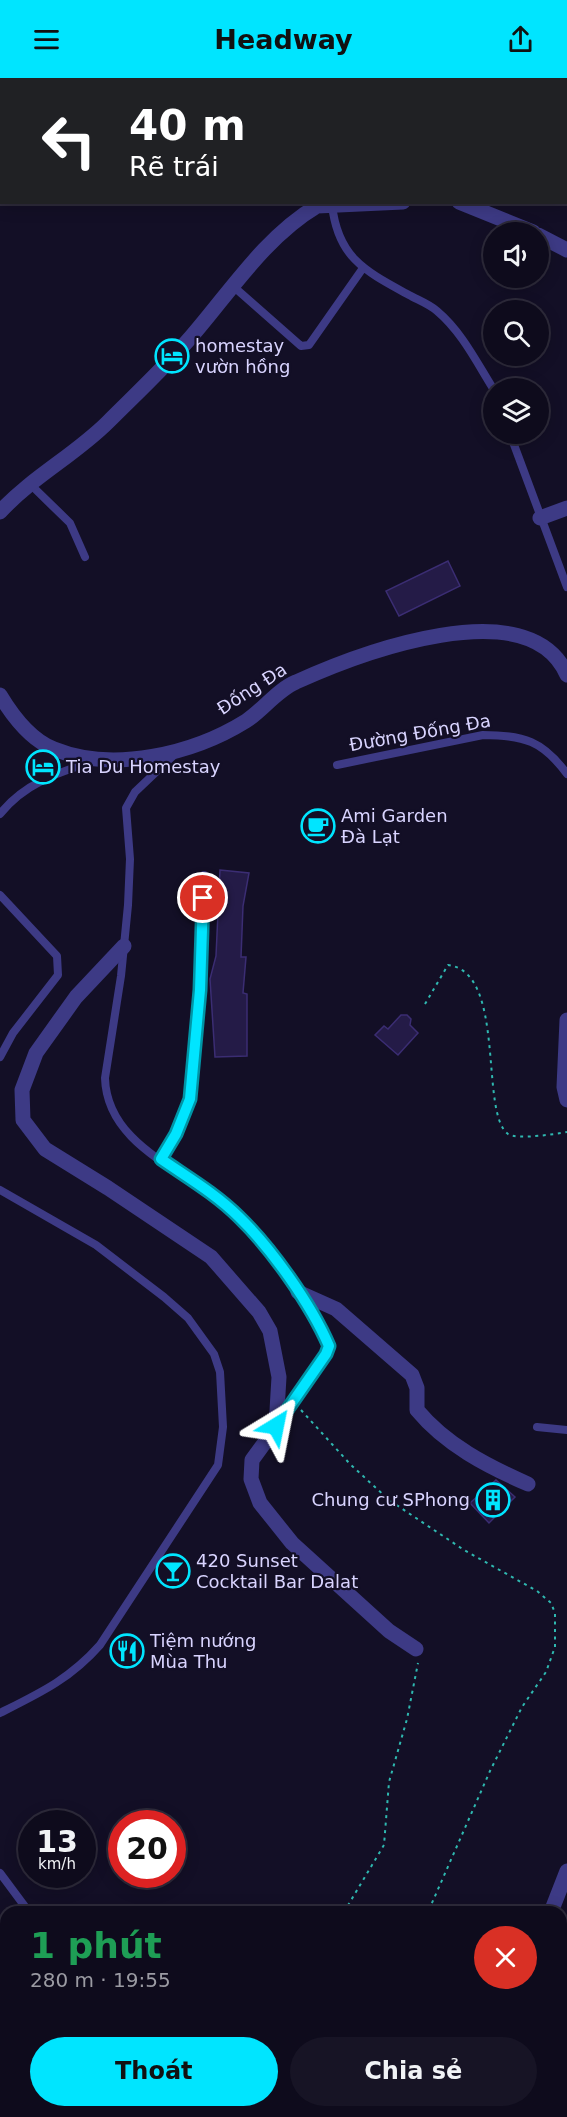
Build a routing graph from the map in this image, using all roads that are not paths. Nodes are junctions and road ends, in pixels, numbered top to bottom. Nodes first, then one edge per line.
1 (356, 204) edge
2 (464, 204) edge
3 (332, 205) junction
4 (508, 222) edge
5 (549, 241) edge
6 (567, 250) edge
7 (363, 268) junction
8 (234, 287) junction
9 (486, 378) edge
10 (514, 444) edge
11 (30, 484) junction
12 (567, 508) edge
13 (0, 512) edge
14 (540, 518) junction
15 (85, 556) dead end
16 (567, 587) edge
17 (567, 675) edge
18 (0, 695) edge
19 (180, 750) junction
20 (101, 759) junction
21 (337, 765) dead end
22 (567, 774) edge
23 (0, 814) edge
24 (204, 875) dead end
25 (0, 895) edge
26 (124, 946) junction
27 (567, 1020) edge
28 (0, 1057) edge
29 (567, 1100) edge
30 (161, 1159) junction
31 (0, 1190) edge
32 (298, 1292) junction
33 (276, 1426) junction
34 (537, 1427) dead end
35 (567, 1430) edge
36 (528, 1484) dead end
37 (416, 1648) road end
38 (0, 1713) edge
39 (567, 1871) edge
40 (0, 1873) edge
41 (25, 1906) edge
42 (553, 1906) edge

1 - 3 street
2 - 4 street
3 - 7 lane
3 - 8 street
5 - 6 street
7 - 8 lane
7 - 9 lane
8 - 11 street
10 - 14 lane
11 - 13 street
11 - 15 lane
12 - 14 street
14 - 16 lane
17 - 19 street, Đống Đa
18 - 20 street, Đống Đa
19 - 20 street, Đống Đa
19 - 26 lane
20 - 23 lane
21 - 22 lane, Đường Đống Đa
24 - 30 lane
25 - 28 lane
26 - 30 lane
26 - 33 street
27 - 29 street
30 - 32 lane
31 - 38 lane
32 - 33 lane
32 - 36 street
33 - 37 street
34 - 35 lane
39 - 42 street
40 - 41 lane

